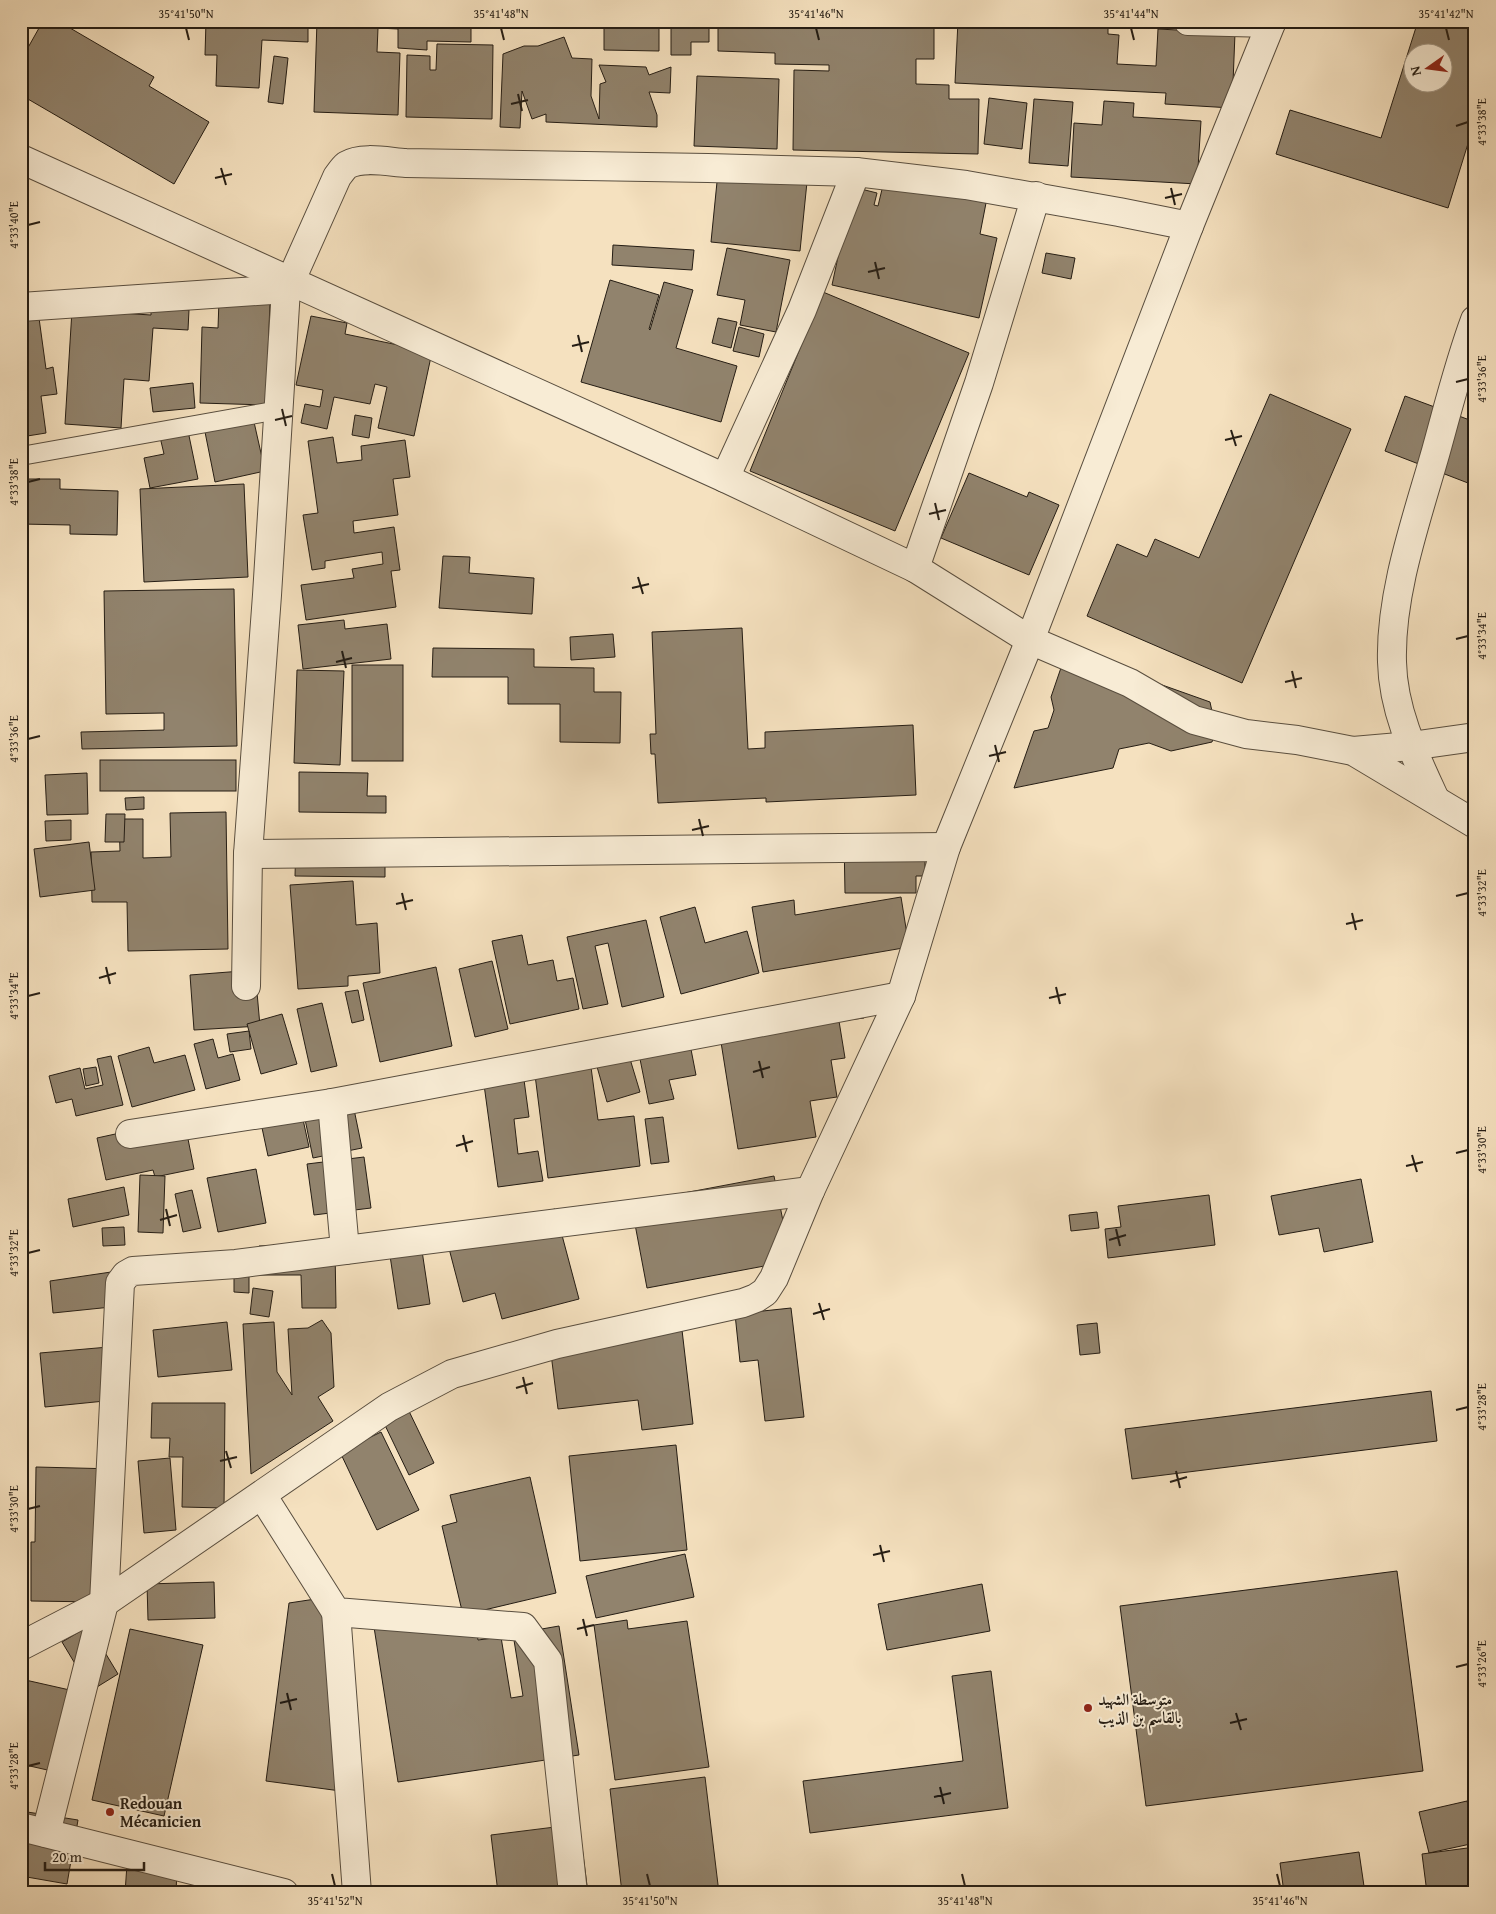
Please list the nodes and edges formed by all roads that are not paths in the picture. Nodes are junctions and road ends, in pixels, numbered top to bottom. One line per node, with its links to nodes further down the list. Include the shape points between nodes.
1 (1188, 21): 2 (street)
2 (1272, 22): 6 (street)
3 (21, 160): 7 (street)
4 (856, 172): 5 (street); 7 (street, via 355,162 346,166 337,177); 12 (street, via 802,310)
5 (1036, 196): 6 (street); 13 (street, via 979,383)
6 (1189, 226): 14 (street)
7 (288, 284): 8 (street); 10 (street); 12 (street)
8 (21, 307)
9 (1475, 320): 16 (street, via 1397,592 1392,663 1398,704)
10 (278, 410): 11 (lane); 21 (street)
11 (21, 456)
12 (725, 478): 13 (street)
13 (915, 568): 14 (street)
14 (1030, 640): 17 (street, via 1130,683 1194,720 1246,734); 20 (street)
15 (1475, 737): 16 (street)
16 (1410, 746): 17 (street); 18 (street)
17 (1353, 751): 18 (street)
18 (1435, 799): 19 (street)
19 (1475, 824)
20 (946, 847): 21 (street); 23 (street)
21 (248, 854): 22 (street)
22 (246, 986)
23 (901, 996): 24 (street); 26 (street)
24 (332, 1103): 25 (street); 27 (street)
25 (130, 1134)
26 (810, 1191): 27 (street); 28 (street, via 774,1278 765,1292 756,1298 557,1344 452,1374 389,1407)
27 (345, 1250): 29 (street, via 236,1264 133,1271 120,1283)
28 (262, 1495): 29 (street); 30 (street)
29 (104, 1603): 31 (street); 32 (street)
30 (336, 1612): 34 (street); 35 (street, via 523,1628 548,1661)
31 (21, 1646)
32 (34, 1830): 33 (street)
33 (284, 1893)
34 (357, 1893)
35 (573, 1893)

